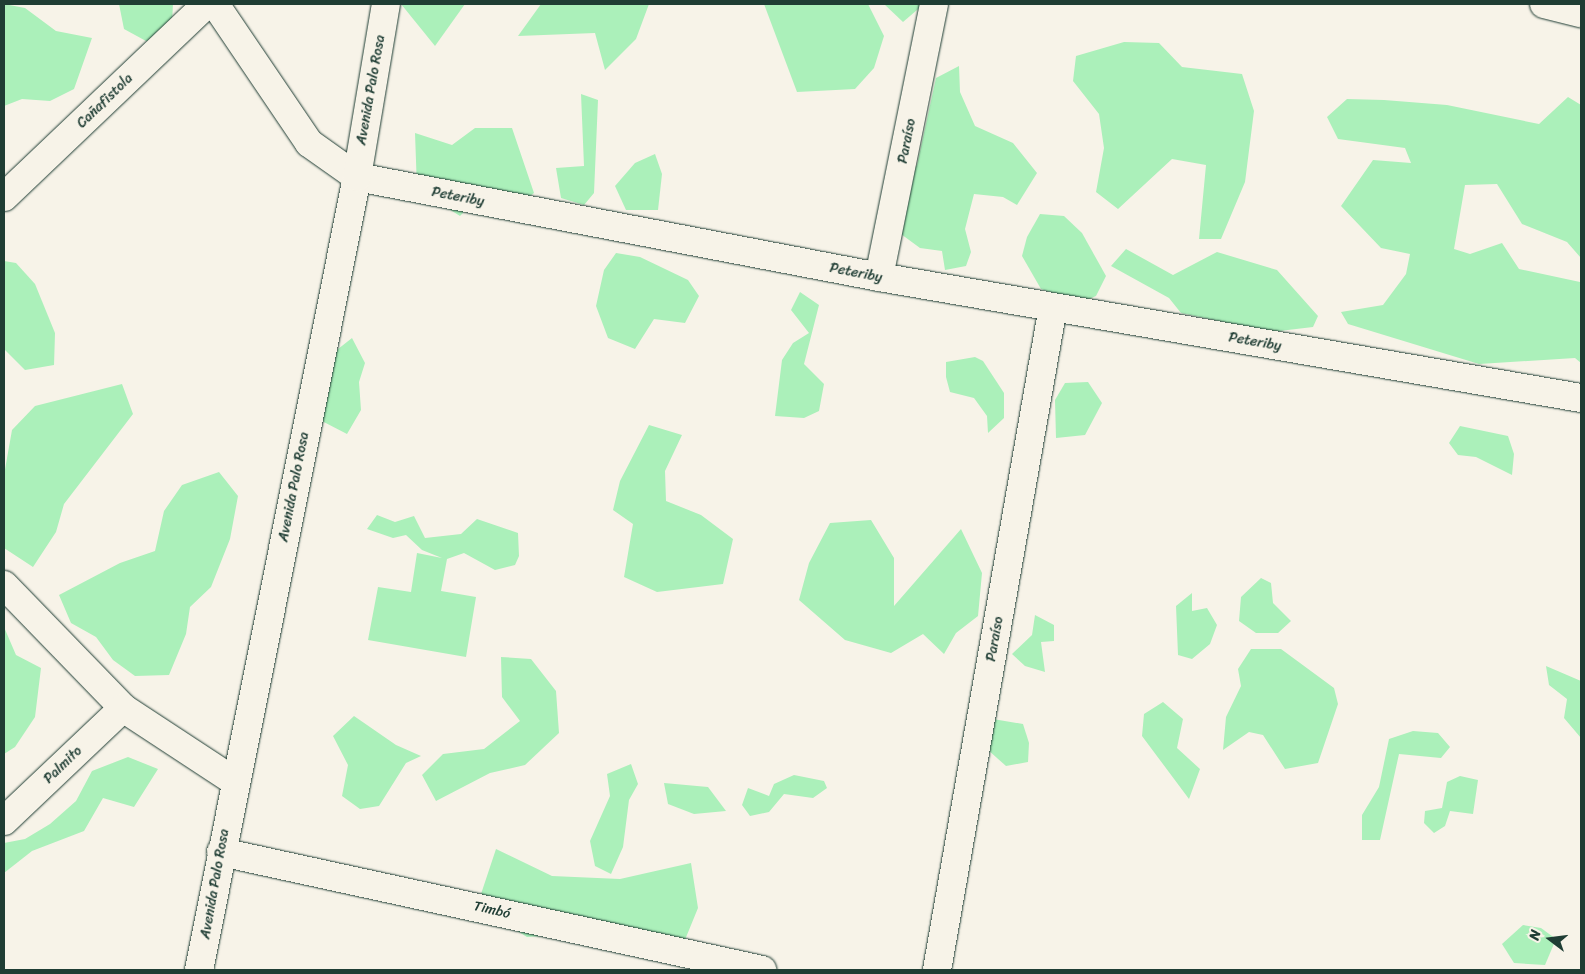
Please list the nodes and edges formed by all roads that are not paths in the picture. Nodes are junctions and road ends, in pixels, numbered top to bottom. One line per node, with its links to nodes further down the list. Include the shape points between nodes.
1 (207, 4): 8 (street, Cañafistola)
2 (215, 4): 7 (street, Peteriby, via 309,143)
3 (386, 4): 7 (street, Avenida Palo Rosa)
4 (934, 4): 9 (street, Paraíso)
5 (1551, 4): 6 (street)
6 (1581, 13)
7 (356, 177): 9 (street, Peteriby); 14 (street, Avenida Palo Rosa)
8 (4, 197)
9 (879, 278): 10 (street, Peteriby)
10 (1052, 307): 11 (street, Peteriby); 19 (street, Paraíso)
11 (1581, 398)
12 (4, 585): 13 (street)
13 (123, 708): 14 (street); 15 (street, Palmito)
14 (234, 781): 16 (street, Avenida Palo Rosa)
15 (4, 821)
16 (220, 852): 17 (street, Avenida Palo Rosa); 18 (street, Timbó)
17 (200, 970)
18 (762, 970)
19 (938, 970)

